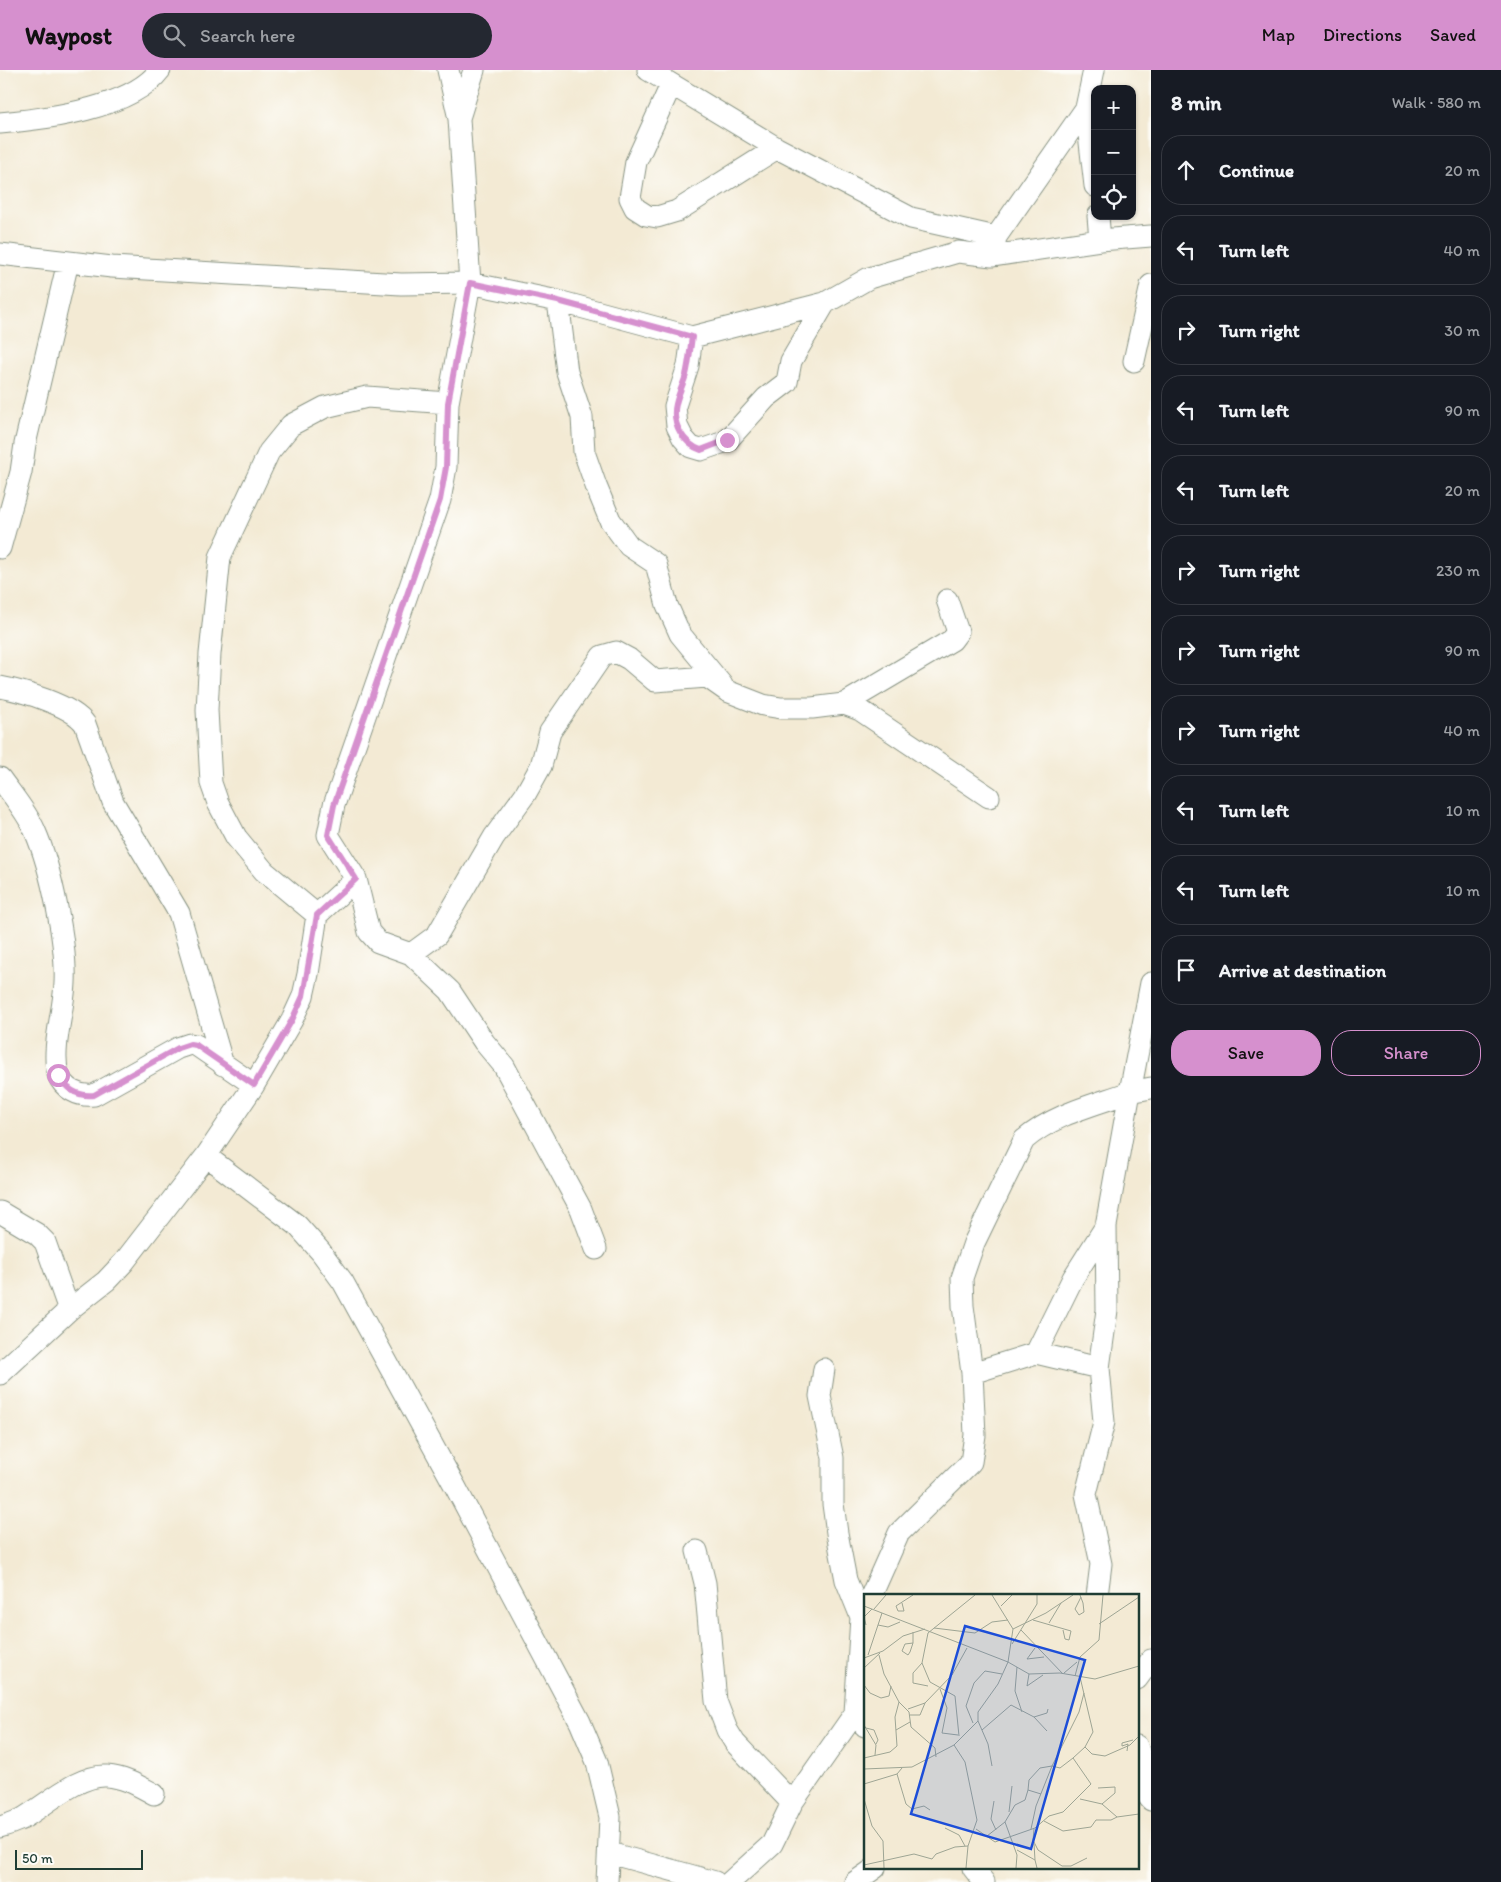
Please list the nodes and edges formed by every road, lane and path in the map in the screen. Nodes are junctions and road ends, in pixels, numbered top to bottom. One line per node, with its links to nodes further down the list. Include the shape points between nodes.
1 (160, 70): 9 (street, via 140,87 101,106)
2 (448, 70): 8 (street)
3 (474, 70): 8 (street)
4 (648, 70): 6 (street)
5 (1094, 70): 7 (street)
6 (671, 85): 10 (street); 10 (street, via 636,162 630,198 635,208 657,216 677,211)
7 (1086, 108): 11 (street); 15 (street)
8 (459, 119): 18 (street)
9 (0, 122)
10 (777, 148): 15 (street, via 912,218)
11 (1094, 175)
12 (1098, 220): 14 (street)
13 (1151, 238): 14 (street)
14 (1100, 240): 15 (street)
15 (994, 246): 21 (street, via 958,252 869,278)
16 (0, 254): 17 (street)
17 (68, 262): 18 (street, via 401,284); 25 (street, via 21,472)
18 (470, 283): 20 (street); 24 (street)
19 (1151, 285): 23 (street)
20 (558, 301): 22 (street); 28 (street, via 567,372 582,418 584,452 610,520 629,546 656,564 667,606 680,634)
21 (825, 303): 22 (street); 22 (street, via 791,361 786,382 766,398 727,440 701,450 691,447 683,438 677,426 675,406 688,366)
22 (692, 337)
23 (1134, 361)
24 (448, 403): 32 (street, via 446,467 440,500 334,805 328,835); 33 (street, via 366,398 325,408 291,425 269,452 220,557 207,710 211,783 236,837 264,871)
25 (0, 548)
26 (947, 600): 29 (street, via 958,632 952,640)
27 (0, 687): 36 (street, via 56,705 85,724 113,802 179,913)
28 (727, 691): 29 (street, via 763,705 781,708); 34 (street, via 707,677 655,681 616,652 602,656 550,732 541,766 526,793 494,837 437,935)
29 (844, 704): 31 (street, via 860,710)
30 (0, 778): 36 (street, via 35,830 59,920 65,982 56,1062 58,1075 65,1086 84,1096 94,1095 190,1044)
31 (989, 797)
32 (356, 879): 33 (street); 34 (street, via 369,932 378,942)
33 (317, 915): 37 (street, via 303,996)
34 (411, 954): 42 (street, via 450,991 504,1066 581,1210)
35 (1151, 983): 38 (street)
36 (223, 1065): 37 (street)
37 (254, 1085): 39 (street)
38 (1141, 1090): 41 (street); 47 (street, via 1056,1118 1037,1128 1024,1140 974,1243 962,1278)
39 (206, 1156): 43 (street, via 124,1262); 61 (street, via 297,1225 343,1282 580,1722 597,1762 610,1817)
40 (0, 1212): 43 (street, via 45,1242)
41 (1106, 1226): 44 (street, via 1073,1278); 45 (street, via 1107,1310)
42 (596, 1249)
43 (69, 1310): 48 (street)
44 (1036, 1353): 45 (street); 47 (street)
45 (1099, 1368): 51 (street, via 1104,1422 1086,1494 1101,1564)
46 (824, 1369): 52 (street, via 820,1396 832,1458 837,1533 846,1580)
47 (972, 1373): 50 (street, via 975,1435 971,1462 899,1533)
48 (0, 1374)
49 (697, 1551): 59 (street, via 705,1582 716,1701 721,1716 735,1743)
50 (872, 1594)
51 (1098, 1594)
52 (863, 1613): 55 (street)
53 (1151, 1660): 54 (street)
54 (1138, 1678)
55 (860, 1720): 59 (street)
56 (1138, 1749): 58 (street)
57 (154, 1794): 60 (street, via 128,1781 94,1776 20,1820)
58 (1150, 1800)
59 (792, 1803): 66 (street, via 772,1844)
60 (0, 1827)
61 (609, 1853): 64 (street); 65 (street)
62 (872, 1870): 67 (street)
63 (975, 1870): 68 (street)
64 (607, 1882)
65 (715, 1882)
66 (730, 1882)
67 (855, 1882)
68 (984, 1882)

